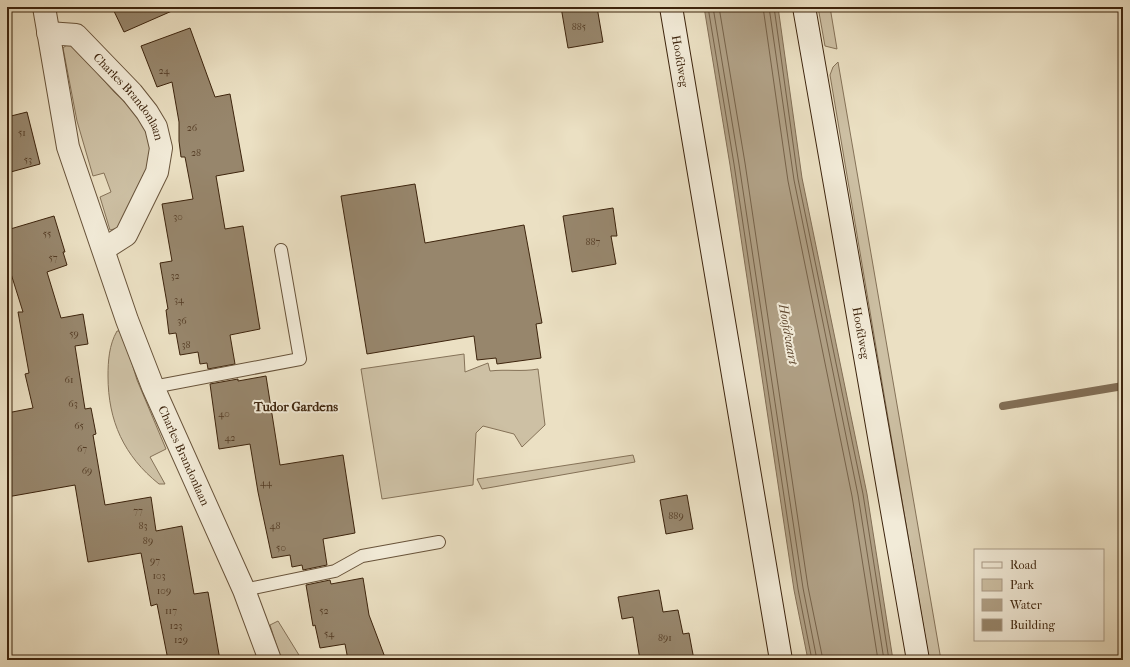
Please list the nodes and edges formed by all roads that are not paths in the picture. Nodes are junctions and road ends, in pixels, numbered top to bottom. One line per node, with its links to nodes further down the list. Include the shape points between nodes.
1 (44, 7): 4 (street, Charles Brandonlaan)
2 (671, 7): 11 (street, Hoofdweg)
3 (804, 7): 12 (street, Hoofdweg)
4 (48, 33): 5 (street, Charles Brandonlaan, via 68,147); 5 (street, Charles Brandonlaan, via 76,35 132,93 156,127 161,148 157,172 126,235)
5 (104, 249): 7 (street, Charles Brandonlaan, via 127,320)
6 (281, 250): 7 (lane, via 300,359)
7 (153, 387): 9 (street, Charles Brandonlaan)
8 (439, 542): 9 (lane, via 362,556 335,571)
9 (244, 590): 10 (street, Charles Brandonlaan)
10 (270, 660)
11 (782, 660)
12 (918, 660)

